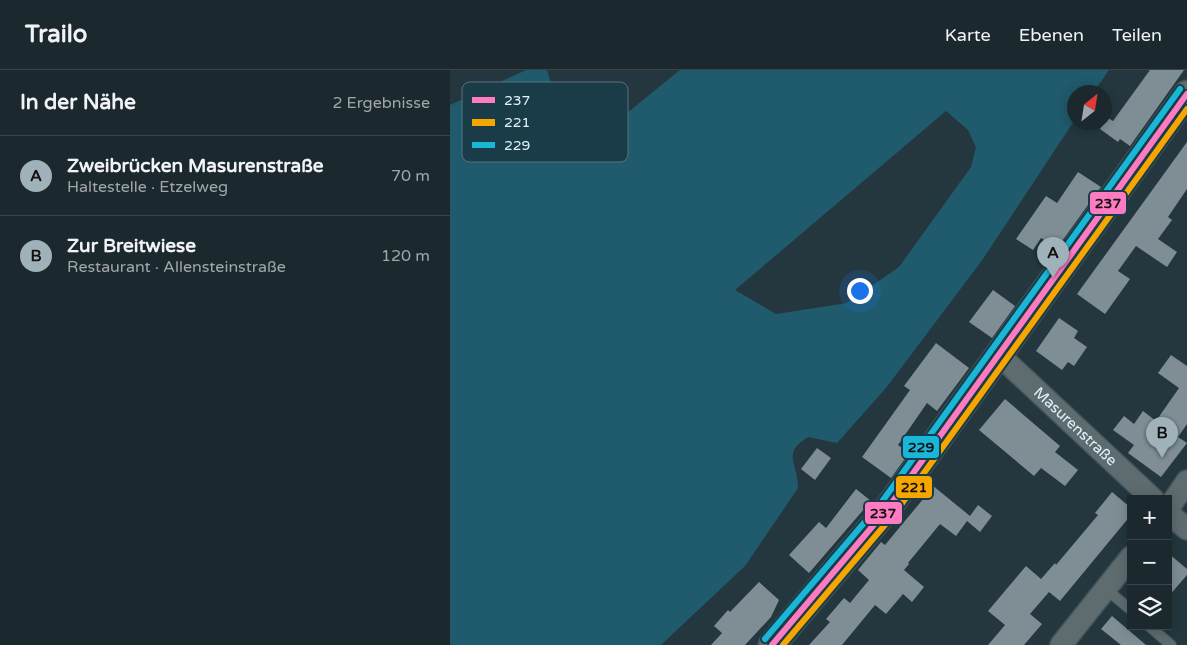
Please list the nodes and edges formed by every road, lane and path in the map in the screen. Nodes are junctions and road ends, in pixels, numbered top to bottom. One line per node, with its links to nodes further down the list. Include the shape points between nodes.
1 (1187, 94): 2 (street)
2 (998, 354): 4 (street, Masurenstraße); 12 (street, via 888,508)
3 (1187, 482): 5 (street)
4 (1149, 495)
5 (1172, 505)
6 (1172, 515): 7 (street)
7 (1187, 529)
8 (1127, 563): 9 (street)
9 (1106, 589): 10 (lane); 13 (street)
10 (1127, 607)
11 (1154, 630): 14 (lane)
12 (772, 645)
13 (1061, 645)
14 (1171, 645)

